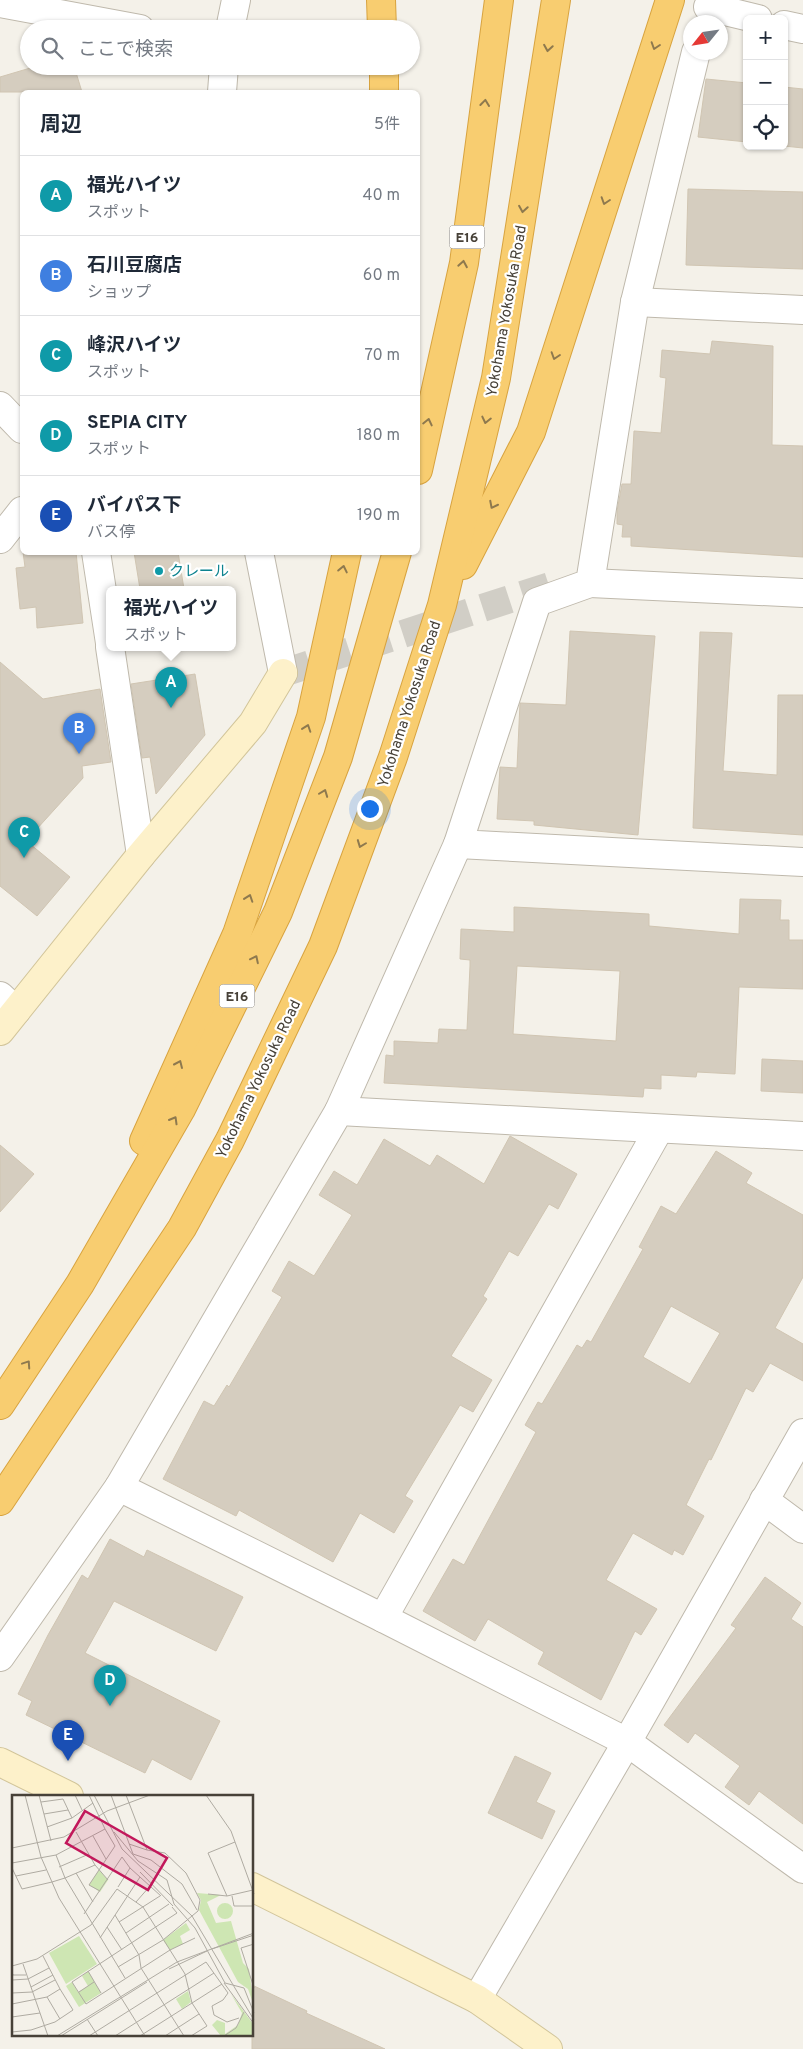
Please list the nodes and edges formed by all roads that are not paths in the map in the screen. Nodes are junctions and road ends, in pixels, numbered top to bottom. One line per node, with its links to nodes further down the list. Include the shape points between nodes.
1 (236, 0): 10 (street)
2 (381, 0): 11 (highway)
3 (499, 0): 23 (highway, E16, one-way to 3, via 464,263)
4 (556, 0): 32 (highway, Yokohama Yokosuka Road, one-way to 32, via 496,378)
5 (670, 0): 32 (highway, one-way to 32, via 531,432)
6 (0, 3): 9 (street)
7 (707, 10): 8 (street)
8 (743, 16)
9 (92, 20)
10 (232, 20)
11 (382, 20)
12 (788, 26): 13 (street)
13 (803, 29)
14 (694, 60): 19 (street)
15 (223, 75): 17 (street)
16 (384, 75): 18 (highway)
17 (222, 90)
18 (384, 90)
19 (635, 302): 20 (street); 30 (street)
20 (803, 310)
21 (0, 406): 22 (street)
22 (20, 427)
23 (420, 461)
24 (20, 514): 25 (street)
25 (0, 539)
26 (96, 555): 33 (street)
27 (260, 555): 36 (street, via 283,673 253,723)
28 (346, 555): 42 (highway, one-way to 28, via 237,934 311,717)
29 (396, 555): 42 (highway, E16, one-way to 29, via 181,1108 278,912 338,757)
30 (590, 583): 31 (street); 35 (street, via 537,602)
31 (803, 592)
32 (442, 605): 47 (highway, Yokohama Yokosuka Road, one-way to 47, via 394,757 323,946 230,1140 182,1228)
33 (106, 618)
34 (111, 651): 36 (street)
35 (458, 844): 37 (street); 39 (street)
36 (141, 855): 38 (street)
37 (803, 862)
38 (5, 1013)
39 (338, 1111): 40 (street); 45 (street)
40 (659, 1129): 41 (street); 49 (street)
41 (803, 1136)
42 (80, 1284): 43 (highway, E16, one-way to 42)
43 (0, 1405)
44 (803, 1433): 46 (street)
45 (119, 1487): 49 (street); 50 (street)
46 (764, 1500): 48 (street); 51 (street)
47 (0, 1501)
48 (803, 1529)
49 (383, 1618): 51 (street)
50 (0, 1658)
51 (626, 1742): 54 (street); 56 (street)
52 (0, 1762): 53 (street)
53 (67, 1795)
54 (803, 1869)
55 (254, 1889): 56 (street)
56 (477, 1999): 57 (street)
57 (548, 2049)

